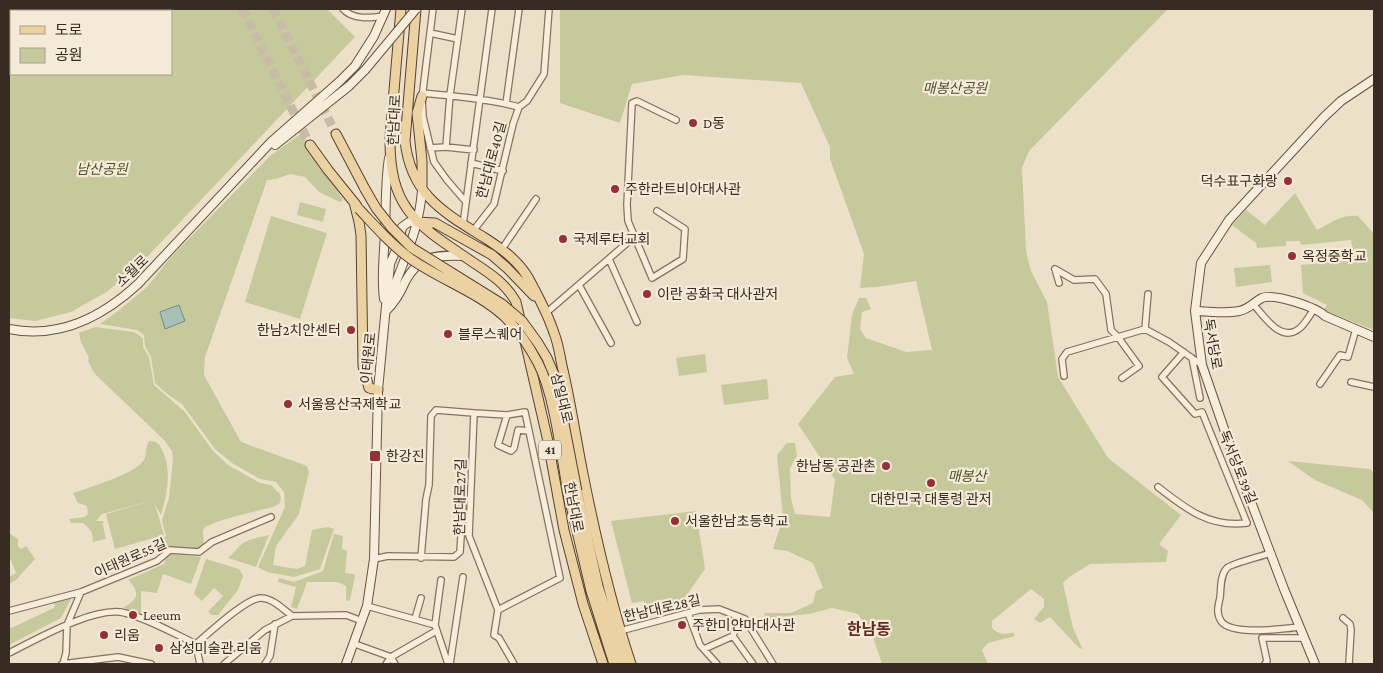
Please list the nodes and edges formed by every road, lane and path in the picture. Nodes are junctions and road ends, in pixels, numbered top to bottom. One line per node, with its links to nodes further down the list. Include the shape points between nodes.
1 (343, 9): 9 (street, via 366,18)
2 (400, 9): 24 (main road, 한남대로 / 41)
3 (416, 9): 27 (main road, 소월로, bridge, via 365,70 342,92); 28 (main road, 한남대로 / 41, via 405,141 407,159)
4 (433, 9): 10 (street)
5 (462, 9): 11 (street)
6 (492, 9): 15 (street)
7 (519, 9): 16 (street)
8 (549, 9): 17 (street, 한남대로40길, via 544,74)
9 (385, 12): 27 (main road, 소월로, via 355,66)
10 (430, 33): 11 (street); 13 (street)
11 (458, 39): 14 (street)
12 (1374, 79): 49 (main road, 독서당로, via 1324,117 1229,220 1201,263)
13 (423, 94): 14 (street); 22 (street, via 423,117); 28 (main road, via 417,113)
14 (450, 95): 15 (street); 21 (street)
15 (480, 100): 16 (street); 23 (street)
16 (506, 104): 17 (street)
17 (520, 107): 26 (street, 한남대로40길)
18 (676, 120): 36 (street, via 637,101 632,103 627,205)
19 (336, 134): 74 (main road, 삼일대로, bridge, via 376,208 391,227 412,248 502,304 522,321 538,343 555,377)
20 (310, 144): 31 (main road, 삼일대로)
21 (446, 147): 22 (street); 23 (street)
22 (430, 148): 30 (street, via 434,162)
23 (474, 150): 25 (street)
24 (390, 153): 33 (main road, 한남대로 / 41, via 394,184 408,212); 48 (main road, 이태원로, via 386,177 382,282)
25 (472, 163): 26 (street); 30 (street)
26 (503, 171): 35 (street, 한남대로40길, via 494,204)
27 (242, 172): 52 (main road, 소월로, via 138,284 116,303 90,318 46,332)
28 (422, 190): 33 (main road, 이태원로); 34 (main road, 한남대로 / 41)
29 (536, 199): 37 (street)
30 (466, 202): 34 (street)
31 (356, 206): 66 (main road, via 361,235 363,366 369,388); 74 (main road, 삼일대로, bridge, via 411,259 504,316 525,341 546,382)
32 (657, 211): 36 (street, via 684,229 683,259 652,278)
33 (417, 222): 38 (main road, 한남대로 / 41); 40 (main road, 이태원로, via 409,222 402,227); 41 (main road, 이태원로, via 409,251); 45 (main road, 한남대로 / 41, via 434,223 492,256)
34 (463, 225): 35 (main road, 한남대로 / 41)
35 (473, 231): 37 (main road, 한남대로 / 41)
36 (634, 237): 39 (street)
37 (502, 249): 45 (main road, 한남대로 / 41, via 523,271)
38 (464, 256): 48 (main road, via 438,256 421,262 409,276 396,302); 117 (main road, 한남대로 / 41, via 499,280 516,302 548,437 564,530)
39 (609, 259): 43 (street); 51 (street)
40 (390, 264): 41 (main road, via 398,264); 48 (main road, 이태원로)
41 (400, 268): 48 (main road, 이태원로)
42 (1059, 284): 55 (street, via 1055,269 1074,280 1095,279 1106,294 1111,330)
43 (578, 285): 50 (street); 57 (street)
44 (1148, 294): 53 (street)
45 (540, 301): 50 (main road, 한남대로 / 41)
46 (1254, 304): 47 (main road, via 1271,296); 47 (street, via 1278,331 1285,334 1300,328); 49 (main road, via 1237,312)
47 (1314, 309): 54 (main road)
48 (386, 311): 66 (main road, 이태원로)
49 (1195, 311): 60 (main road, 독서당로)
50 (546, 313): 97 (main road, 한남대로 / 41, via 555,334 600,560)
51 (637, 322)
52 (9, 329)
53 (1145, 329): 55 (street); 58 (street)
54 (1356, 330): 56 (main road); 64 (street, via 1348,357 1340,355)
55 (1118, 337): 61 (street, via 1067,352 1062,359); 62 (street, via 1139,366)
56 (1374, 337)
57 (611, 343)
58 (1184, 352): 59 (street); 72 (street, 독서당로39길, via 1162,377 1195,414 1202,412)
59 (1192, 358): 60 (street); 67 (street)
60 (1202, 365): 71 (main road, 독서당로)
61 (1064, 376)
62 (1122, 378)
63 (1350, 382): 65 (street)
64 (1320, 384)
65 (1374, 387)
66 (378, 390): 79 (main road, 이태원로)
67 (1200, 398)
68 (474, 413): 69 (street); 78 (street, via 436,410 431,416 429,485); 85 (street, 한남대로27길, via 469,536)
69 (507, 415): 70 (street, via 525,412); 70 (street, via 498,446 511,451 518,430)
70 (529, 431): 85 (street, via 560,578)
71 (1236, 462): 72 (street); 77 (main road, 독서당로)
72 (1225, 466): 73 (street, 독서당로39길, via 1248,523 1233,525 1204,519)
73 (1158, 488)
74 (572, 492): 118 (main road, 삼일대로, via 591,591); 119 (main road, 삼일대로)
75 (456, 498): 78 (street, via 463,506 460,552 454,557)
76 (271, 517): 82 (street, 이태원로55길, via 212,542 199,552 170,550 157,561)
77 (1270, 553): 95 (main road, 독서당로); 95 (street, via 1226,569 1222,579 1219,617 1225,626 1240,629)
78 (421, 558): 79 (street, via 388,556)
79 (374, 559): 84 (main road, 이태원로)
80 (463, 577): 115 (street)
81 (441, 580): 96 (street)
82 (81, 592): 86 (street, 이태원로55길); 94 (street, 이태원로55길)
83 (421, 598): 91 (street)
84 (367, 606): 91 (street); 92 (main road, 이태원로)
85 (498, 610): 116 (street, via 494,635)
86 (9, 611)
87 (688, 613): 89 (street, 한남대로28길, via 719,609); 97 (street, 한남대로28길); 102 (street)
88 (292, 616): 92 (street, via 346,615); 93 (street); 100 (street, via 271,600 261,597 249,601)
89 (738, 617): 98 (street); 123 (street, via 744,620)
90 (1343, 618): 126 (street, via 1351,630)
91 (415, 620): 96 (street)
92 (362, 621): 101 (main road, 이태원로)
93 (276, 624): 110 (street); 111 (street, via 270,656)
94 (67, 625): 100 (street, via 103,612 123,612); 103 (street); 106 (street, 이태원로55길)
95 (1300, 627): 99 (main road, 독서당로)
96 (436, 628): 105 (street); 115 (street)
97 (620, 631): 120 (main road, 한남대로 / 41)
98 (733, 636): 102 (street); 122 (street)
99 (1304, 638): 124 (street, via 1262,638 1268,661); 125 (main road, 독서당로)
100 (196, 644): 109 (street)
101 (355, 644): 105 (street); 112 (main road, 이태원로)
102 (704, 649): 121 (street)
103 (9, 653)
104 (118, 657): 106 (street, 이태원로55길); 107 (street); 108 (street, 이태원로55길)
105 (391, 657): 113 (street); 114 (street)
106 (63, 664)
107 (112, 664)
108 (150, 664)
109 (200, 664)
110 (224, 664)
111 (265, 664)
112 (346, 664)
113 (386, 664)
114 (395, 664)
115 (449, 664)
116 (514, 664)
117 (603, 664)
118 (614, 664)
119 (623, 664)
120 (631, 664)
121 (717, 664)
122 (753, 664)
123 (773, 664)
124 (1265, 664)
125 (1315, 664)
126 (1349, 664)

